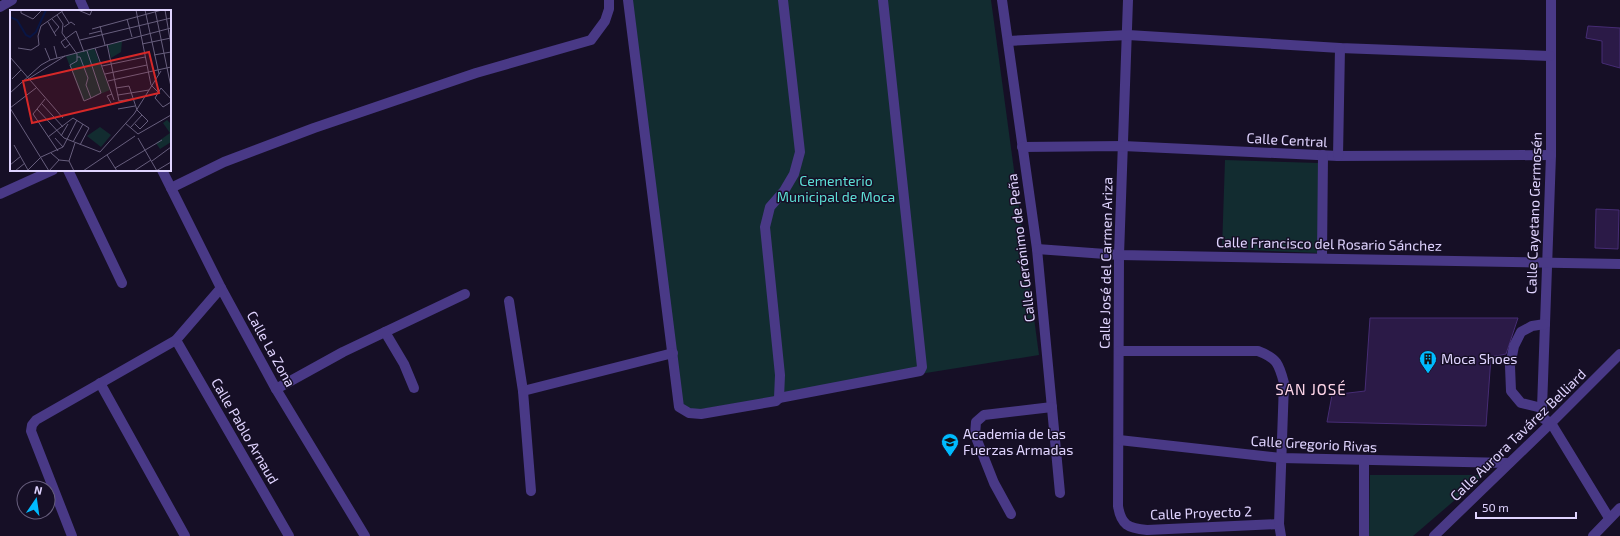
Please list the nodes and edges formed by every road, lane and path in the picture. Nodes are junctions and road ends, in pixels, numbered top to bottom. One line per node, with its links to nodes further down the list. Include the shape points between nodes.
1 (12, 0): 10 (street)
2 (80, 0): 11 (street)
3 (609, 0): 24 (street, via 605,21 591,40 476,73 314,128 224,162)
4 (628, 0): 39 (street)
5 (783, 0): 45 (street, via 800,152 794,174 770,207 764,227 780,375)
6 (882, 0): 45 (street, via 922,367 920,371)
7 (1002, 0): 13 (street, Calle Gerónimo de Peña)
8 (1128, 0): 12 (street, Calle José del Carmen Ariza)
9 (1551, 0): 15 (street, Calle Cayetano Germosén)
10 (0, 7)
11 (85, 10)
12 (1128, 35): 13 (street); 14 (street); 16 (street, Calle José del Carmen Ariza)
13 (1008, 41): 17 (street, Calle Gerónimo de Peña)
14 (1340, 48): 15 (street); 20 (street)
15 (1550, 56): 19 (street, Calle Cayetano Germosén)
16 (1123, 146): 17 (street, Calle Central); 18 (street, Calle Central); 27 (street, Calle José del Carmen Ariza)
17 (1022, 147): 26 (street, Calle Gerónimo de Peña)
18 (1323, 155): 20 (street, Calle Central); 28 (street)
19 (1551, 155): 20 (street, Calle Central); 29 (street, Calle Cayetano Germosén)
20 (1338, 156)
21 (50, 171): 25 (street)
22 (68, 171): 31 (street)
23 (162, 171): 24 (street, Calle La Zona)
24 (171, 188): 32 (street, Calle La Zona)
25 (0, 194)
26 (1037, 249): 27 (street, Calle Francisco del Rosario Sánchez); 46 (street, Calle Gerónimo de Peña)
27 (1119, 255): 28 (street, Calle Francisco del Rosario Sánchez); 38 (street, Calle José del Carmen Ariza)
28 (1322, 257): 29 (street, Calle Francisco del Rosario Sánchez)
29 (1547, 262): 30 (street, Calle Francisco del Rosario Sánchez); 35 (street, Calle Cayetano Germosén)
30 (1620, 264)
31 (122, 283)
32 (221, 288): 37 (street); 43 (street, Calle La Zona)
33 (466, 294): 36 (street)
34 (510, 300): 44 (street)
35 (1545, 324): 47 (street, Calle Cayetano Germosén); 47 (street, via 1532,326 1521,332 1514,346 1510,366 1511,392 1521,403)
36 (385, 332): 42 (street, via 404,364); 43 (street)
37 (176, 340): 41 (street); 62 (street, Calle Pablo Arnaud)
38 (1119, 351): 49 (street, Calle José del Carmen Ariza); 50 (street, via 1258,351 1272,356 1280,368 1284,382)
39 (673, 353): 44 (street); 45 (street, via 679,407 689,413 701,414 776,401)
40 (1620, 354): 48 (street, Calle Aurora Tavárez Belliard)
41 (100, 383): 60 (street, via 36,420 32,425 31,431); 61 (street)
42 (414, 388)
43 (276, 389): 63 (street, Calle La Zona)
44 (523, 391): 53 (street)
45 (778, 398)
46 (1052, 407): 54 (street, Calle Gerónimo de Peña); 56 (street, via 984,415 976,422 975,435 994,484)
47 (1542, 408): 48 (street, via 1544,419)
48 (1551, 423): 52 (street, Calle Aurora Tavárez Belliard); 57 (street)
49 (1119, 440): 50 (street, Calle Gregorio Rivas); 58 (street, Calle José del Carmen Ariza, via 1118,506)
50 (1281, 458): 51 (street, Calle Gregorio Rivas); 59 (street)
51 (1364, 460): 52 (street, Calle Gregorio Rivas); 65 (street)
52 (1509, 463): 66 (street, Calle Aurora Tavárez Belliard)
53 (531, 491)
54 (1060, 492)
55 (1620, 508): 57 (street)
56 (1012, 514)
57 (1609, 518): 67 (street)
58 (1125, 524): 59 (street, Calle Proyecto 2, via 1135,529 1147,530)
59 (1279, 524): 64 (street)
60 (72, 536)
61 (185, 536)
62 (289, 536)
63 (366, 536)
64 (1281, 536)
65 (1364, 536)
66 (1434, 536)
67 (1593, 536)

